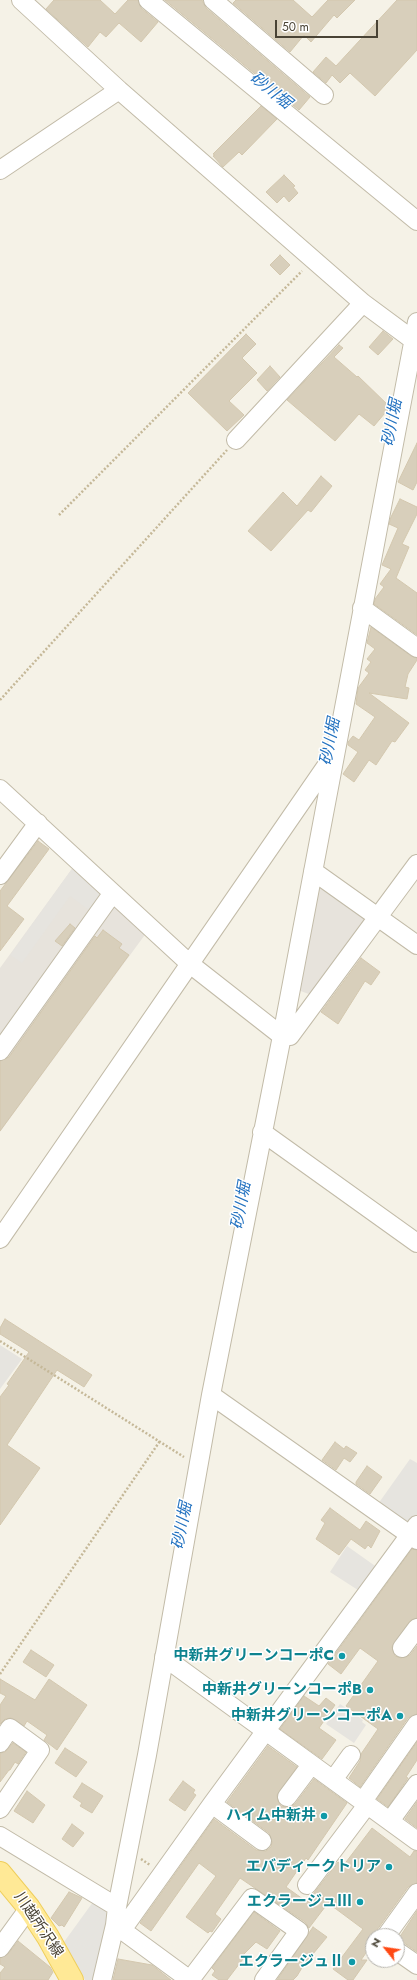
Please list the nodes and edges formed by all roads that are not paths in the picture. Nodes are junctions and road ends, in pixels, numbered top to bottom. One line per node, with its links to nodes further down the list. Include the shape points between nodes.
1 (21, 0): 4 (street)
2 (148, 0): 7 (street)
3 (213, 0): 5 (street)
4 (120, 90): 6 (street); 8 (street)
5 (324, 95)
6 (0, 170)
7 (417, 221)
8 (363, 303): 10 (street); 11 (street)
9 (417, 322): 10 (street)
10 (415, 342): 12 (street)
11 (236, 440)
12 (362, 608): 13 (street); 14 (street)
13 (417, 648)
14 (335, 753): 18 (street); 23 (street)
15 (0, 789): 16 (street)
16 (38, 823): 19 (street); 20 (street)
17 (417, 864): 21 (street)
18 (313, 871): 21 (street); 24 (street)
19 (0, 875)
20 (112, 894): 23 (street); 25 (street)
21 (379, 916): 22 (street); 24 (street, via 290,1036)
22 (417, 945)
23 (190, 964): 24 (street); 27 (street)
24 (282, 1036): 26 (street)
25 (0, 1051)
26 (262, 1132): 28 (street); 29 (street)
27 (0, 1239)
28 (417, 1243)
29 (211, 1395): 30 (street); 33 (street)
30 (414, 1533): 35 (street)
31 (417, 1628): 32 (street)
32 (402, 1648)
33 (164, 1657): 35 (street); 52 (street)
34 (417, 1724): 42 (street)
35 (266, 1731): 38 (street); 43 (street)
36 (0, 1743): 44 (street, via 10,1728 40,1750)
37 (351, 1755): 39 (street)
38 (311, 1764): 39 (street); 41 (street)
39 (333, 1780): 42 (street)
40 (417, 1784): 45 (street)
41 (287, 1797)
42 (365, 1803): 45 (street); 50 (street)
43 (212, 1804): 48 (street); 54 (street, via 163,1873)
44 (0, 1809)
45 (390, 1821): 47 (street)
46 (0, 1836): 52 (street)
47 (416, 1838)
48 (262, 1841)
49 (0, 1872): 53 (main road, 川越所沢線)
50 (307, 1885)
51 (417, 1893): 55 (street)
52 (117, 1907): 54 (street)
53 (29, 1908): 56 (street); 59 (main road, 川越所沢線)
54 (119, 1928): 60 (street); 61 (street)
55 (392, 1928)
56 (0, 1948)
57 (405, 1957): 58 (street)
58 (417, 1965)
59 (72, 1980)
60 (102, 1980)
61 (190, 1980): 62 (street, via 252,1898 299,1931)
62 (264, 1980)

